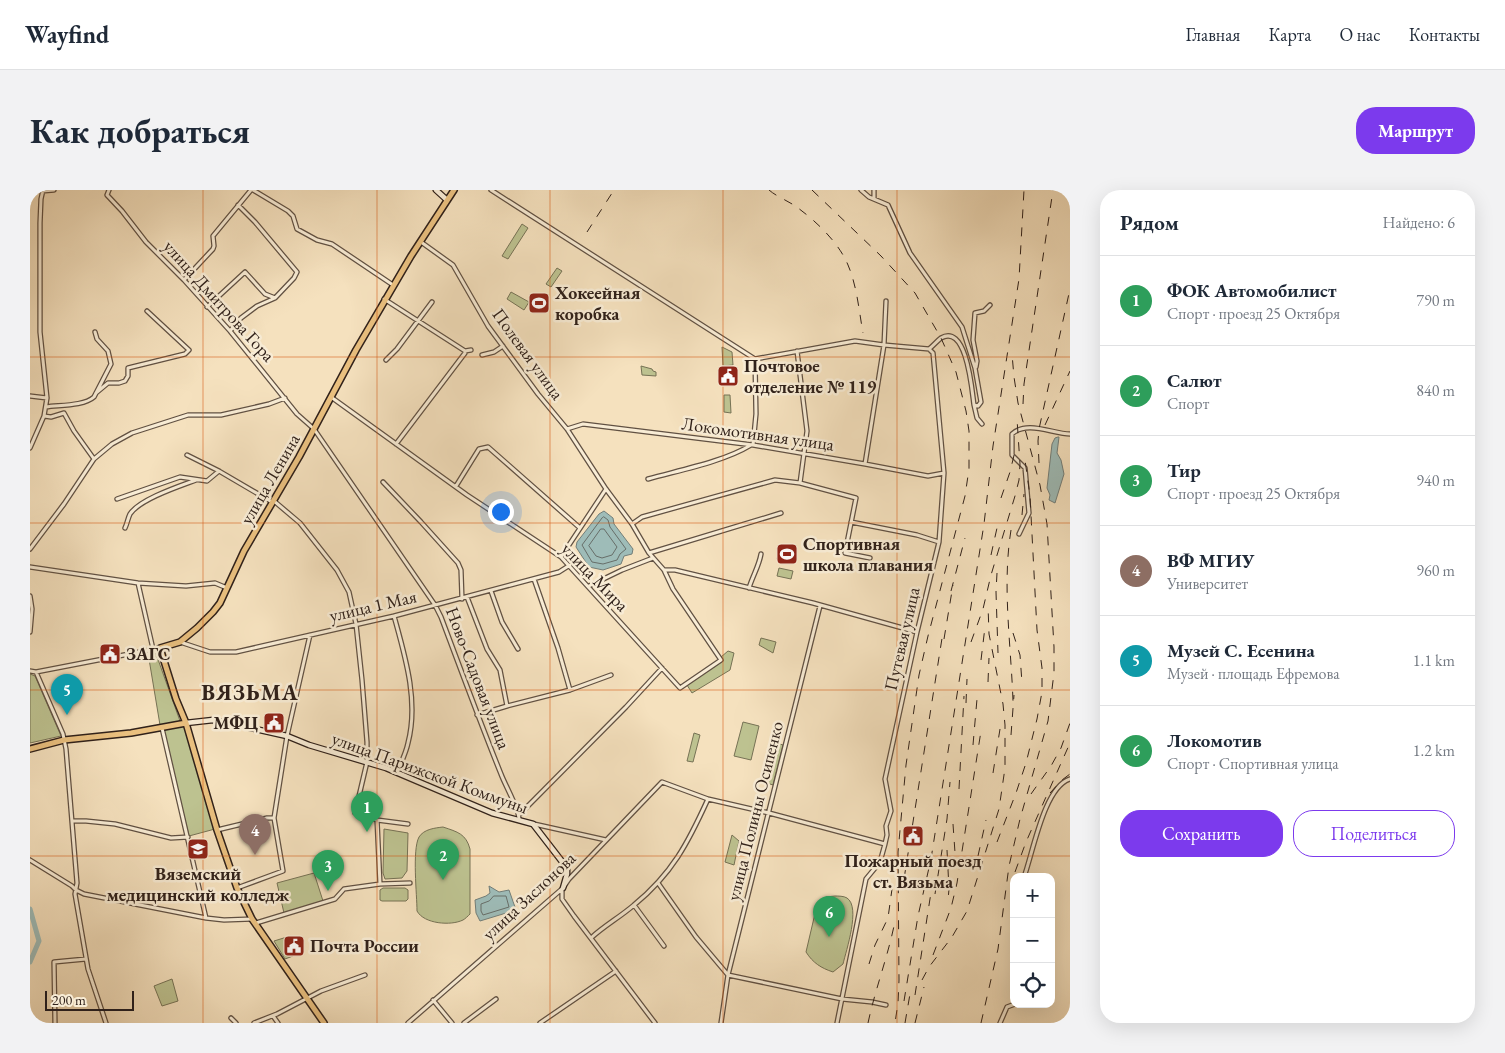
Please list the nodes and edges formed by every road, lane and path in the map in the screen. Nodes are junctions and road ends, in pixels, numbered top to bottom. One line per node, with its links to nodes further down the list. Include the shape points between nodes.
1 (54, 190): 8 (street)
2 (109, 190): 14 (street, улица Дмитрова Гора, via 107,195 146,242)
3 (252, 190): 12 (street); 15 (street, via 288,211 297,229 332,244)
4 (436, 190): 11 (street)
5 (454, 190): 11 (main road, улица Ленина)
6 (491, 190): 33 (street)
7 (874, 190): 10 (street)
8 (42, 191): 39 (street, via 40,332)
9 (863, 191): 10 (street)
10 (874, 199): 35 (street, via 888,205 910,253 962,327)
11 (447, 200): 13 (main road, улица Ленина)
12 (238, 205): 14 (street, via 213,236 213,250); 16 (street, via 297,272)
13 (421, 242): 15 (main road, улица Ленина); 27 (street, Полевая улица, via 453,264)
14 (184, 280): 21 (street, улица Дмитрова Гора)
15 (394, 284): 17 (main road, улица Ленина)
16 (275, 298): 21 (street, via 265,294 245,272); 24 (street, via 257,306)
17 (384, 300): 23 (street); 38 (main road, улица Ленина)
18 (432, 302): 23 (street)
19 (886, 302): 26 (street)
20 (990, 305): 35 (street, via 975,313)
21 (206, 307): 24 (street, улица Дмитрова Гора)
22 (147, 311): 36 (street, via 189,350 185,354 128,368 126,381 108,383)
23 (418, 321): 30 (street); 34 (street)
24 (230, 331): 40 (street, улица Дмитрова Гора)
25 (95, 332): 36 (street, via 108,351 111,364)
26 (884, 345): 28 (street); 31 (street, via 850,341); 54 (street)
27 (503, 346): 32 (street); 46 (street, Полевая улица)
28 (929, 349): 41 (street, via 941,338 950,336 957,340 965,354); 56 (street, Путевая улица)
29 (471, 350): 30 (street)
30 (465, 351): 48 (street)
31 (797, 351): 33 (street); 51 (street, via 807,431)
32 (482, 355)
33 (755, 358): 49 (street, via 756,414)
34 (386, 360)
35 (975, 368): 41 (street, via 981,402)
36 (96, 393): 42 (street, via 90,401)
37 (30, 396): 39 (street)
38 (331, 397): 45 (main road, улица Ленина); 48 (street, улица Мира)
39 (47, 398): 42 (street)
40 (285, 398): 45 (street, улица Дмитрова Гора); 53 (street, via 221,416 188,416 150,427 112,444)
41 (974, 405): 44 (street)
42 (46, 407): 43 (street)
43 (44, 416): 50 (street); 53 (street, via 64,413)
44 (982, 424)
45 (314, 429): 64 (main road, улица Ленина); 90 (street, Ново-Садовая улица)
46 (567, 429): 49 (street, Локомотивная улица, via 583,424); 62 (street, Полевая улица)
47 (1070, 434): 70 (street, via 1031,428 1012,434 1012,455 1025,468 1029,513)
48 (396, 444): 61 (street, улица Мира)
49 (752, 444): 51 (street, Локомотивная улица); 57 (street, via 740,452)
50 (30, 448)
51 (804, 453): 54 (street, Локомотивная улица); 60 (street)
52 (187, 455): 55 (street)
53 (94, 459): 72 (street)
54 (865, 464): 56 (street, Локомотивная улица, via 928,476)
55 (219, 472): 58 (street, via 207,481); 64 (street)
56 (944, 473): 71 (street, Путевая улица)
57 (648, 479)
58 (197, 480): 63 (street, via 180,477); 68 (street, via 143,503 131,513)
59 (383, 482): 89 (street, via 458,563)
60 (800, 483): 66 (street, via 856,498); 67 (street, via 775,480 642,517)
61 (456, 486): 69 (street, via 479,449 488,447); 75 (street, улица Мира)
62 (606, 489): 67 (street, Полевая улица); 69 (street)
63 (117, 499)
64 (273, 501): 84 (main road, улица Ленина); 93 (street, via 300,523 337,570 349,592)
65 (781, 513): 73 (street)
66 (851, 522): 71 (street); 77 (street, via 845,553)
67 (632, 524): 73 (street, Полевая улица)
68 (125, 528)
69 (580, 528): 75 (street)
70 (1019, 534)
71 (939, 542): 95 (street, Путевая улица)
72 (30, 549)
73 (649, 553): 76 (street, Полевая улица)
74 (761, 554): 85 (street)
75 (562, 557): 78 (street, улица Мира)
76 (653, 558): 80 (street, Полевая улица); 83 (street)
77 (870, 558)
78 (570, 565): 81 (street, улица 1 Мая, via 559,572); 83 (street, улица Мира)
79 (30, 567): 82 (street)
80 (664, 570): 85 (street); 105 (street, Полевая улица, via 673,589 721,660)
81 (534, 579): 86 (street, улица 1 Мая); 106 (street)
82 (138, 583): 84 (street, via 186,586 215,583); 99 (street)
83 (589, 586): 101 (street, улица Мира)
84 (226, 588): 97 (main road, улица Ленина, via 213,612)
85 (750, 588): 91 (street)
86 (491, 591): 88 (street, улица 1 Мая); 100 (street, via 502,622)
87 (30, 596): 94 (street)
88 (467, 597): 89 (street, улица 1 Мая); 107 (street, via 487,649 500,670)
89 (462, 598): 90 (street, улица 1 Мая)
90 (434, 605): 92 (street, улица 1 Мая); 108 (street, Ново-Садовая улица)
91 (820, 606): 95 (street); 118 (street, улица Полины Осипенко)
92 (394, 616): 93 (street, улица 1 Мая); 115 (street, via 406,663 412,708 408,743)
93 (356, 624): 96 (street, улица 1 Мая); 114 (street)
94 (30, 632)
95 (916, 632): 128 (street, Путевая улица, via 885,779 891,811)
96 (310, 635): 97 (street, улица 1 Мая, via 236,652 210,652); 111 (street)
97 (180, 642): 98 (main road, улица Ленина)
98 (160, 648): 99 (street, улица Ленина); 109 (main road)
99 (153, 649): 103 (street, улица Ленина)
100 (518, 649)
101 (662, 668): 105 (street, улица Мира); 119 (street)
102 (30, 671): 103 (street, улица Ленина)
103 (36, 672): 112 (street)
104 (611, 676): 106 (street)
105 (680, 688)
106 (570, 690): 107 (street)
107 (507, 706): 108 (street)
108 (477, 715): 119 (street, Ново-Садовая улица)
109 (186, 724): 110 (main road); 111 (street, улица Парижской Коммуны, via 214,720); 125 (main road)
110 (162, 728): 112 (main road); 126 (street)
111 (287, 736): 114 (street, улица Парижской Коммуны); 120 (street)
112 (64, 740): 113 (main road); 122 (street)
113 (30, 749)
114 (367, 762): 115 (street, улица Парижской Коммуны); 121 (street, via 355,813)
115 (397, 772): 119 (street, улица Парижской Коммуны, via 492,812)
116 (1070, 779): 130 (street, via 1064,781 1045,808)
117 (708, 799): 118 (street); 127 (street, улица Заслонова, via 662,782); 132 (street, via 692,834)
118 (769, 813): 128 (street); 145 (street, улица Полины Осипенко)
119 (520, 817): 124 (street, улица Парижской Коммуны)
120 (274, 818): 125 (street); 134 (street, via 283,871)
121 (378, 820): 123 (street); 133 (street)
122 (73, 821): 126 (street, via 112,824 170,838); 136 (street)
123 (408, 824)
124 (533, 824): 127 (street); 135 (street, улица Парижской Коммуны, via 567,868)
125 (218, 830): 134 (main road)
126 (188, 837): 138 (street)
127 (607, 840): 135 (street, улица Заслонова)
128 (885, 844): 148 (street, Путевая улица, via 880,862 866,879)
129 (30, 860): 136 (street)
130 (1025, 873)
131 (410, 883): 133 (street)
132 (658, 883): 137 (street); 145 (street)
133 (380, 884): 139 (street, via 344,889 335,899)
134 (237, 888): 139 (main road)
135 (563, 888): 140 (street, via 562,899); 149 (street, улица Заслонова)
136 (76, 890): 138 (street); 142 (street, via 74,894)
137 (634, 905): 140 (street); 141 (street)
138 (206, 918): 139 (street)
139 (254, 921): 146 (main road)
140 (591, 938): 143 (street)
141 (664, 946)
142 (86, 959): 154 (street); 155 (street, via 54,962)
143 (616, 971): 164 (street); 165 (street)
144 (365, 975): 146 (street)
145 (728, 975): 148 (street); 166 (street, улица Полины Осипенко)
146 (308, 999): 152 (street); 160 (main road)
147 (496, 999): 163 (street)
148 (842, 999): 150 (street); 167 (street, Путевая улица)
149 (433, 1000): 161 (street, улица Заслонова); 162 (street)
150 (886, 1005)
151 (1010, 1006): 168 (street)
152 (273, 1016): 158 (street); 159 (street)
153 (231, 1018): 157 (street)
154 (106, 1022): 156 (street)
155 (55, 1023)
156 (100, 1023)
157 (236, 1023)
158 (254, 1023)
159 (278, 1023)
160 (324, 1023)
161 (408, 1023)
162 (452, 1023)
163 (464, 1023)
164 (540, 1023)
165 (655, 1023)
166 (721, 1023)
167 (837, 1023)
168 (1000, 1023)

